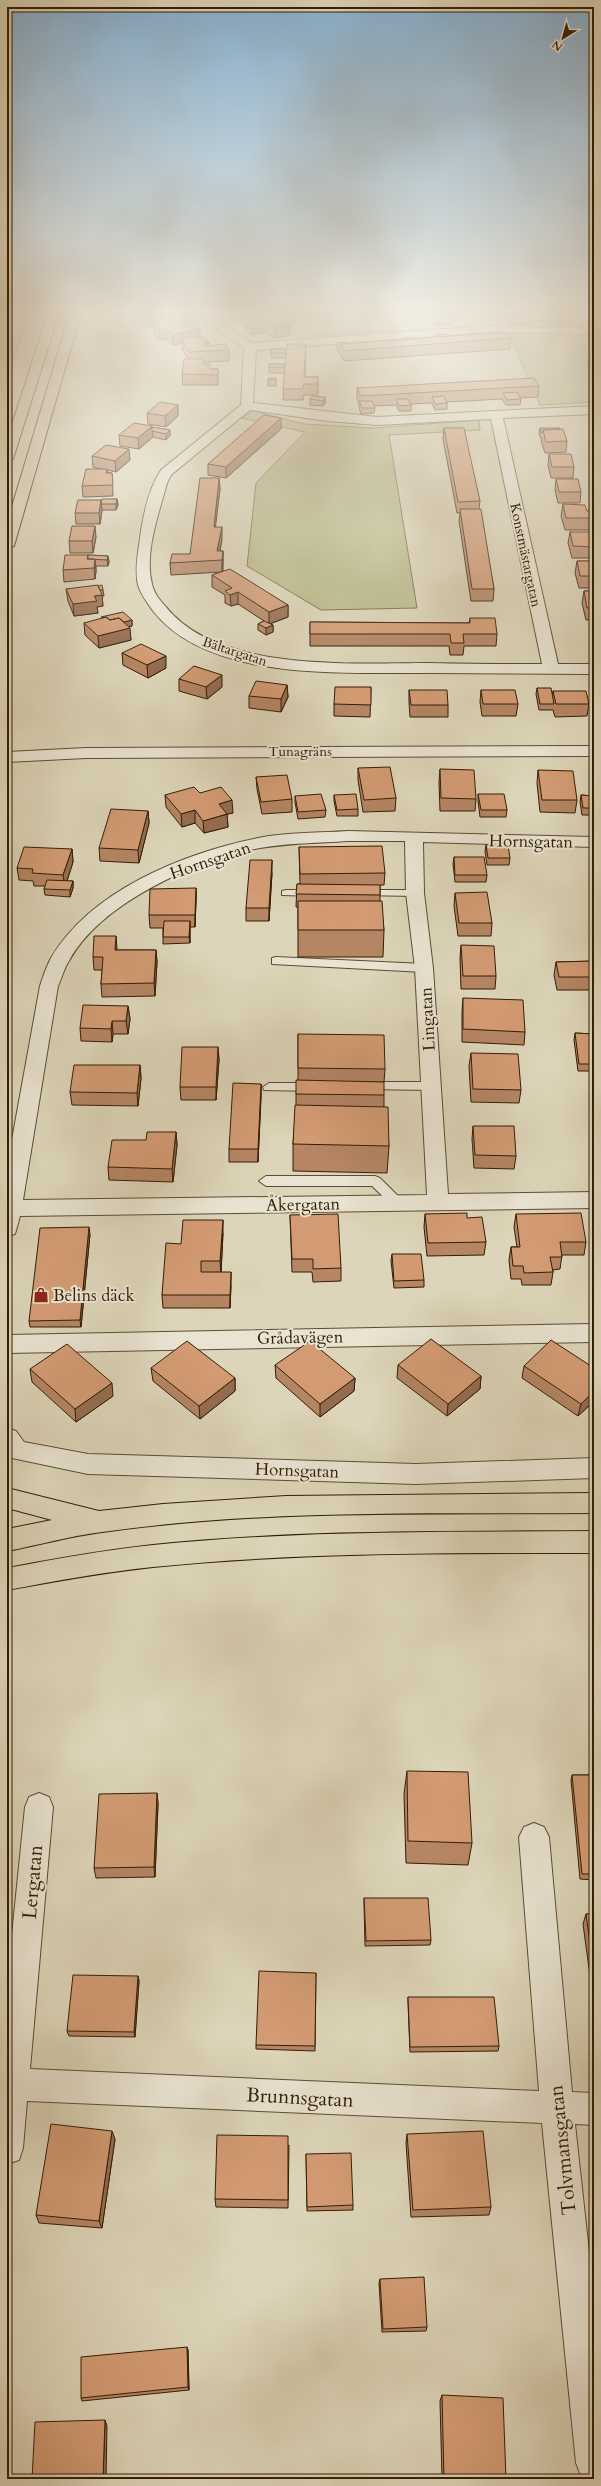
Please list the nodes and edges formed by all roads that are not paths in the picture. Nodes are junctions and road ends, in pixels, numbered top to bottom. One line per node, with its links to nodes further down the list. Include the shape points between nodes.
1 (17, 429): 5 (highway)
2 (42, 429): 6 (highway)
3 (220, 429): 7 (street, Bältargatan, via 166,473 160,483 142,571 149,595 166,618 188,634 216,648 270,663 322,667)
4 (499, 429): 7 (street, Konstmästargatan)
5 (7, 459)
6 (7, 546)
7 (550, 669): 8 (street, Bältargatan)
8 (594, 669)
9 (594, 751): 10 (street, Tunagräns, via 102,753)
10 (7, 757)
11 (414, 836): 12 (street, Hornsgatan); 16 (street, Lingatan); 27 (street, Hornsgatan, via 348,836 259,843 193,862 125,894 84,929 60,959 49,986)
12 (594, 842)
13 (286, 893): 14 (lane)
14 (332, 893)
15 (354, 893): 16 (lane)
16 (415, 893): 18 (street, Lingatan)
17 (276, 961): 18 (lane)
18 (424, 968): 19 (street, Lingatan)
19 (431, 1086): 21 (lane); 25 (street, Lingatan)
20 (331, 1087): 22 (lane)
21 (354, 1087)
22 (269, 1088)
23 (266, 1181): 26 (lane, via 375,1181)
24 (594, 1200): 25 (street, Åkergatan)
25 (438, 1202): 26 (street, Åkergatan)
26 (398, 1203): 27 (street, Åkergatan)
27 (9, 1218)
28 (594, 1332): 29 (street, Grådavägen)
29 (7, 1344)
30 (7, 1438): 31 (street, Hornsgatan, via 16,1450 88,1464 416,1474)
31 (594, 1468)
32 (7, 1498): 34 (highway)
33 (594, 1503): 34 (highway, via 380,1504 216,1510)
34 (101, 1522): 35 (highway)
35 (7, 1540)
36 (594, 1542): 37 (highway, via 381,1543 222,1549 129,1558)
37 (7, 1578)
38 (39, 1807): 40 (street, Lergatan)
39 (534, 1836): 41 (street, Tolvmansgatan)
40 (10, 2084): 41 (street, Brunnsgatan); 43 (street, Lergatan)
41 (557, 2109): 42 (street, Brunnsgatan); 44 (street, Tolvmansgatan)
42 (594, 2109)
43 (7, 2148)
44 (594, 2464)

